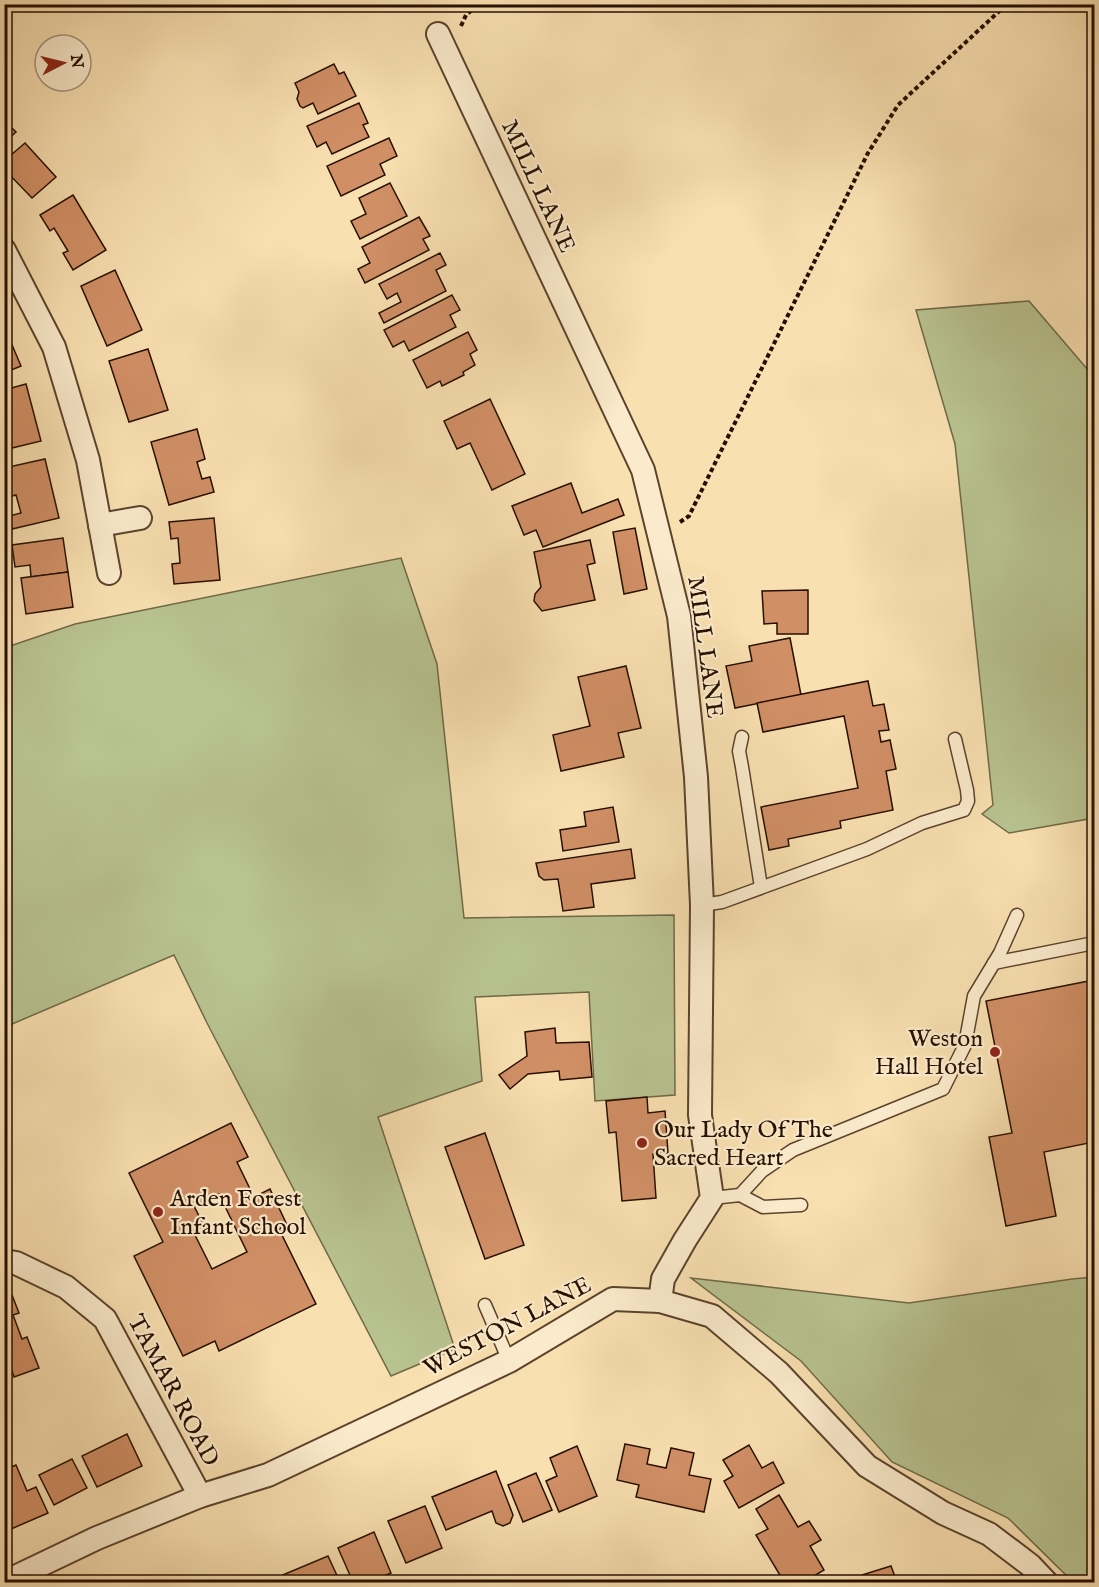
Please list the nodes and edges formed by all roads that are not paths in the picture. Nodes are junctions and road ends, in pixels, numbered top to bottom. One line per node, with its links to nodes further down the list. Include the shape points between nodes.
1 (438, 34): 9 (street, MILL LANE, via 643,470 678,616 696,777)
2 (4, 250): 4 (street, via 54,347 88,460)
3 (140, 518): 4 (street)
4 (100, 525): 5 (street)
5 (109, 573)
6 (742, 737): 8 (lane, via 739,751)
7 (955, 739): 8 (lane, via 968,790 964,810)
8 (761, 887): 9 (lane)
9 (702, 905): 14 (street, MILL LANE, via 700,1115)
10 (1017, 915): 12 (lane)
11 (1095, 943): 12 (lane)
12 (994, 963): 13 (lane, via 974,996 965,1045 943,1089 793,1150 762,1171)
13 (740, 1195): 14 (lane); 15 (lane, via 764,1207)
14 (711, 1198): 17 (street, via 663,1279)
15 (801, 1205)
16 (4, 1261): 20 (street, TAMAR ROAD, via 66,1287 105,1319)
17 (660, 1301): 19 (street, WESTON LANE, via 614,1299); 22 (street, WESTON LANE, via 712,1316 779,1373 867,1466 943,1513 989,1534)
18 (485, 1305): 19 (lane)
19 (508, 1361): 20 (street, WESTON LANE, via 268,1475)
20 (200, 1496): 21 (street, WESTON LANE, via 97,1538)
21 (5, 1582)
22 (1046, 1582)

